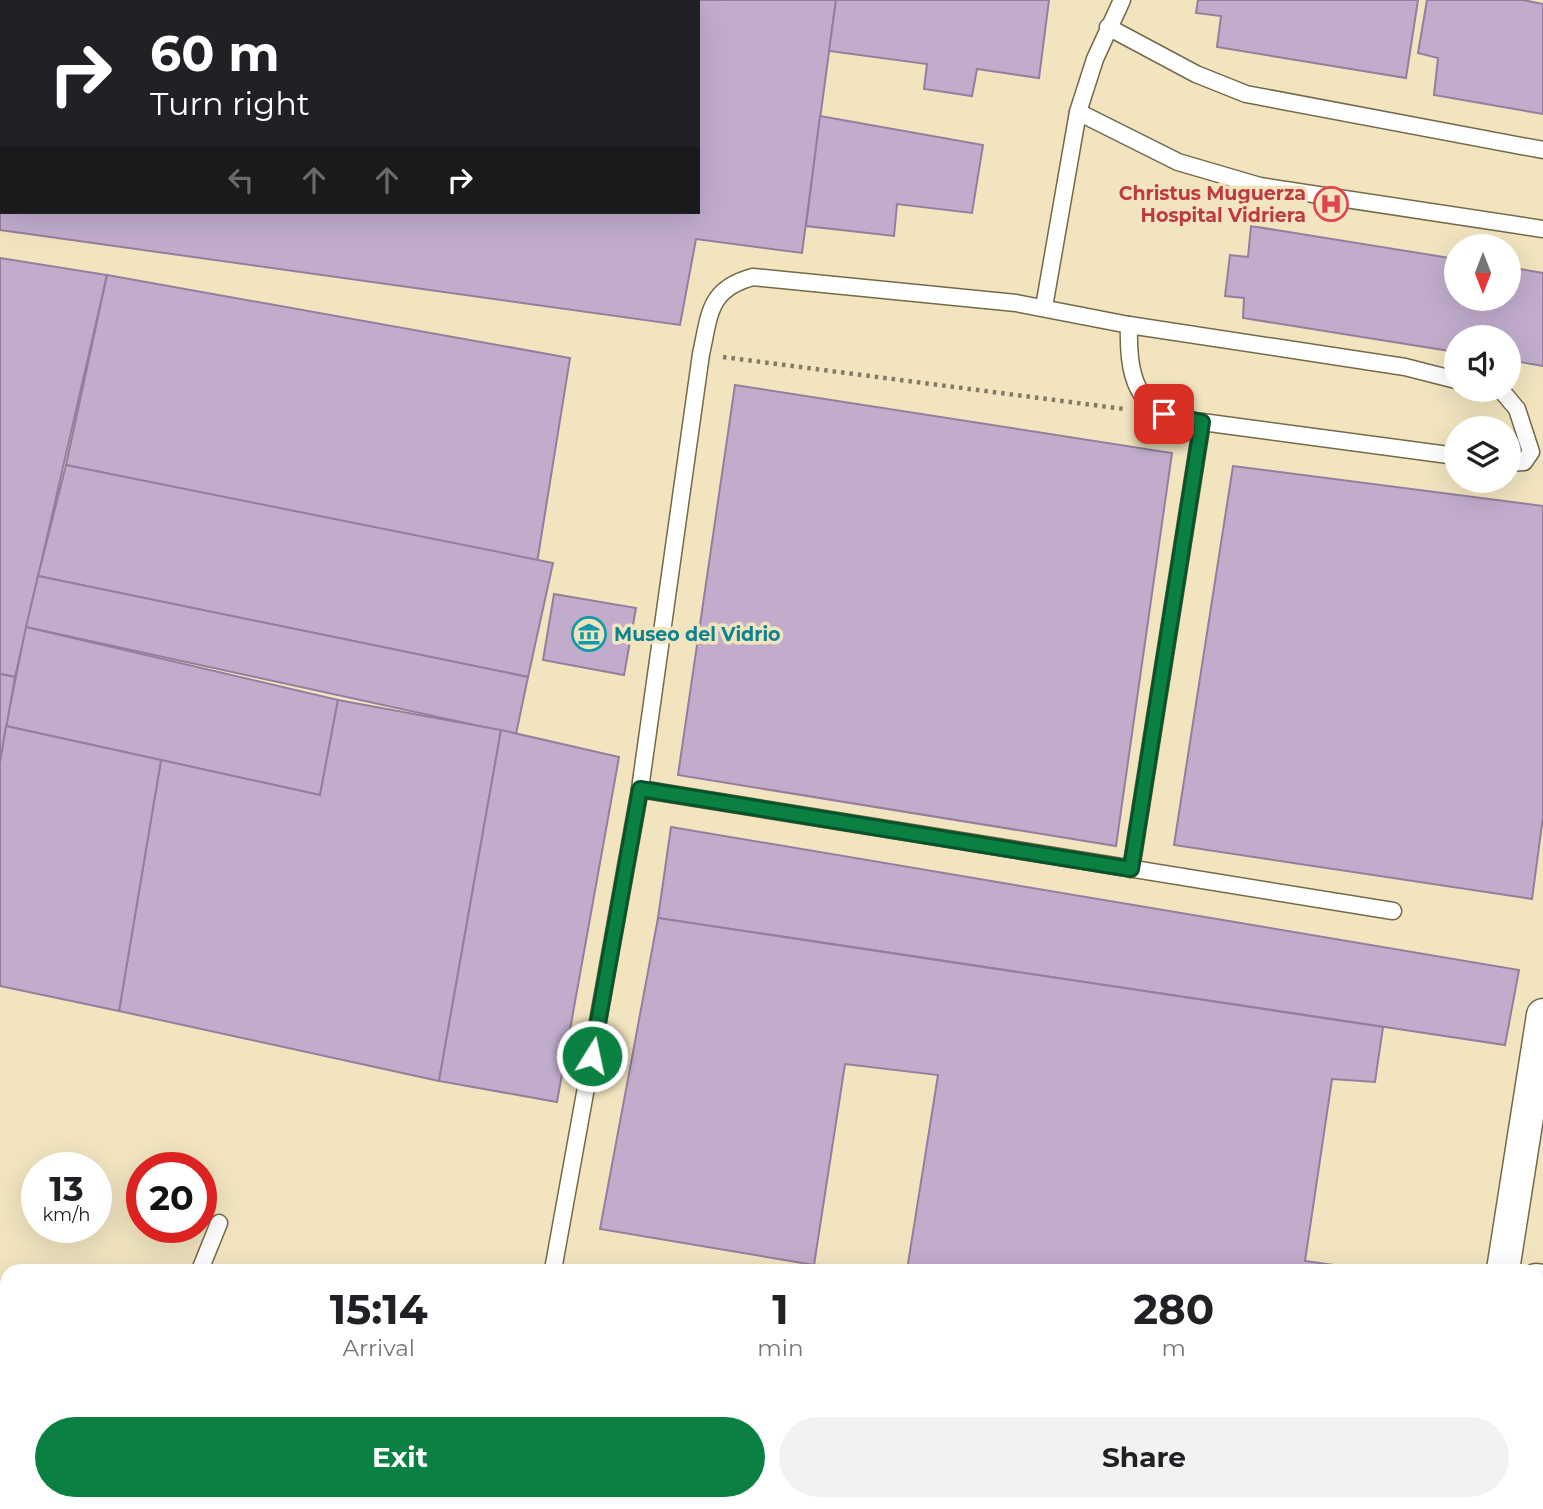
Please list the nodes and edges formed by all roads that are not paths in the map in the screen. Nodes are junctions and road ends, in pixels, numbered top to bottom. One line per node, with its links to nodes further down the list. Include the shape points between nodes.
1 (1122, 0): 2 (lane)
2 (1108, 27): 3 (lane); 4 (lane, via 1196,74 1246,94)
3 (1078, 113): 5 (lane, via 1178,162 1260,186); 6 (lane)
4 (1543, 150)
5 (1543, 229)
6 (1044, 307): 7 (lane); 13 (lane, via 753,277 735,282 715,299 701,355)
7 (1129, 325): 8 (lane); 10 (lane, via 1128,355 1134,380 1146,399 1164,414)
8 (1444, 377)
9 (1521, 421): 12 (lane, via 1531,452)
10 (1202, 422): 11 (lane); 14 (lane)
11 (1444, 454)
12 (1521, 462)
13 (640, 789): 14 (lane); 20 (lane)
14 (1131, 869): 15 (lane)
15 (1393, 911)
16 (1543, 1015): 17 (street)
17 (1540, 1057): 21 (street)
18 (219, 1223): 19 (lane)
19 (202, 1264)
20 (554, 1264)
21 (1504, 1264)

